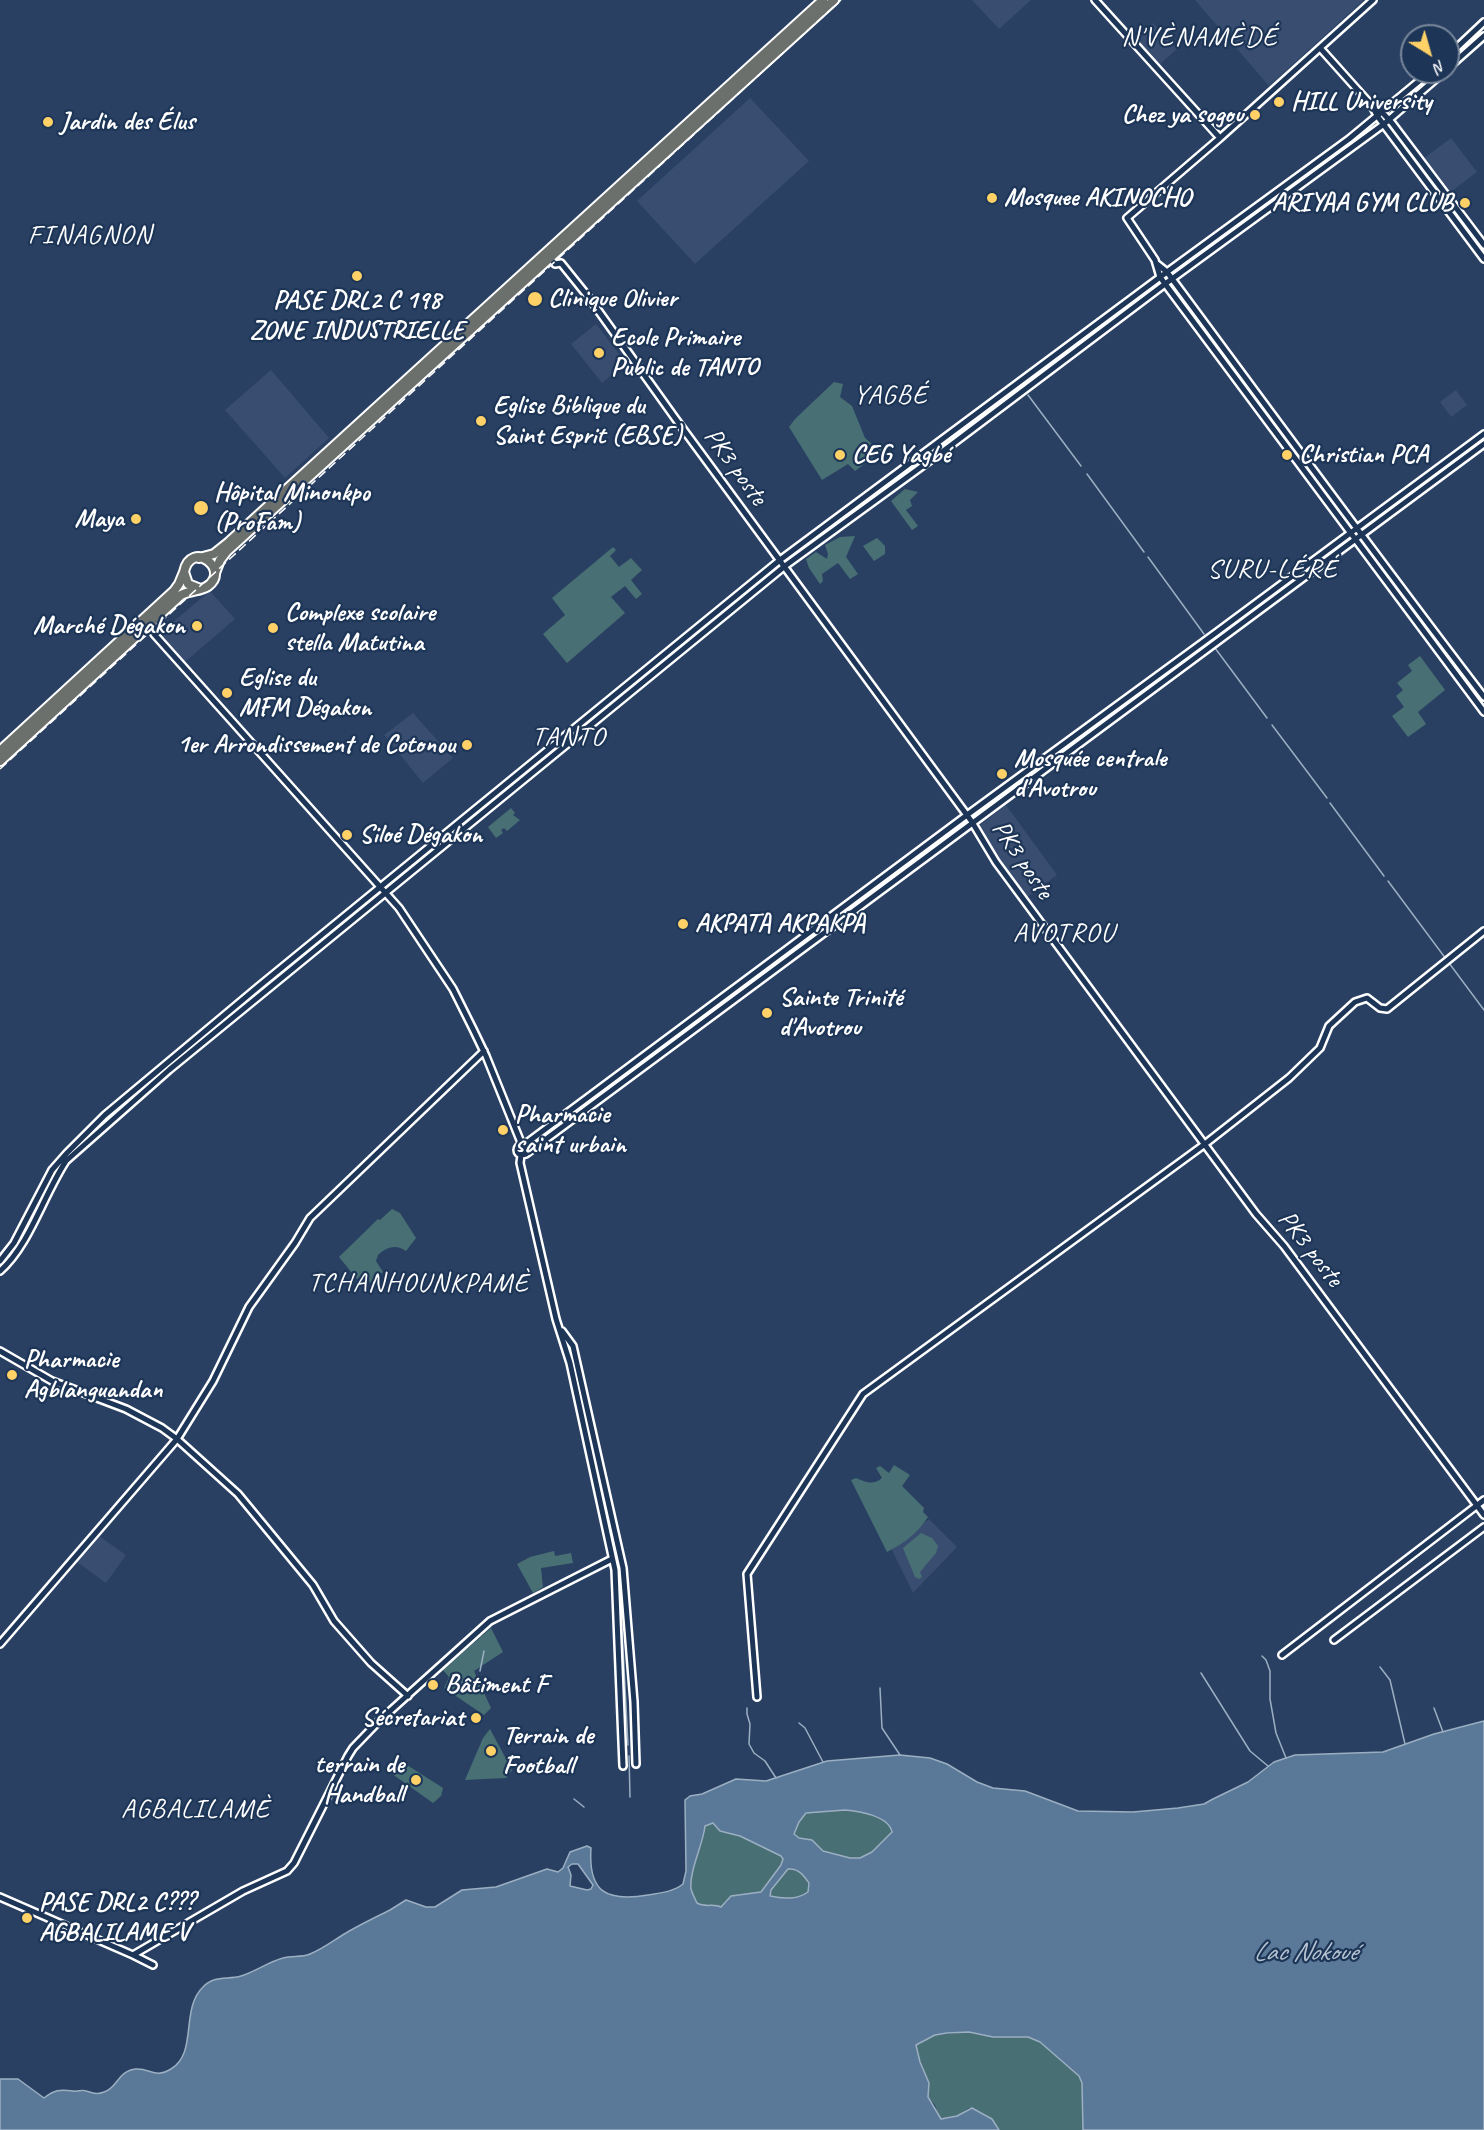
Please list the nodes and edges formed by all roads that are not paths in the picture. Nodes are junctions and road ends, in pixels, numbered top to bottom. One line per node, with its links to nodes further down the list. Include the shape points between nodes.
1 (823, 0): 29 (highway, via 229,542 214,554)
2 (834, 0): 16 (highway)
3 (1095, 0): 14 (street)
4 (1373, 0): 8 (street)
5 (1484, 22): 7 (street)
6 (1484, 36): 9 (street)
7 (1460, 45)
8 (1321, 49): 12 (street); 14 (street)
9 (1460, 57)
10 (1416, 84): 12 (street)
11 (1430, 84): 13 (street)
12 (1380, 115): 13 (street); 19 (street)
13 (1387, 122): 15 (street); 17 (street); 21 (street)
14 (1220, 138): 18 (street, via 1127,218)
15 (1484, 245)
16 (549, 258): 30 (street, PK3 poste, via 555,264 561,263 590,299); 33 (highway, via 227,551)
17 (1484, 259)
18 (1157, 264): 19 (street); 20 (street)
19 (1167, 272): 20 (street); 21 (street)
20 (1160, 277): 22 (street); 30 (street)
21 (1172, 279): 22 (street); 25 (street)
22 (1166, 284): 26 (street); 31 (street)
23 (1484, 434): 25 (street)
24 (1484, 444): 27 (street)
25 (1356, 529): 26 (street); 27 (street)
26 (1350, 534): 28 (street); 40 (street)
27 (1361, 536): 28 (street); 36 (street)
28 (1355, 540): 37 (street); 41 (street)
29 (199, 558): 32 (highway, via 189,562); 33 (highway, via 210,562)
30 (780, 560): 31 (street, PK3 poste); 42 (street)
31 (785, 566): 40 (street, PK3 poste); 43 (street)
32 (184, 570): 34 (highway, via 187,582); 38 (highway, via 174,591)
33 (215, 573): 34 (highway, via 209,585)
34 (198, 588): 39 (highway, via 177,599)
35 (154, 634): 42 (street)
36 (1484, 697)
37 (1484, 712)
38 (0, 751)
39 (0, 761)
40 (967, 815): 41 (street, PK3 poste); 47 (street)
41 (972, 822): 46 (street, PK3 poste, via 996,862); 48 (street)
42 (380, 886): 43 (street); 49 (street, via 89,1130 52,1170 14,1243)
43 (386, 892): 45 (street, via 453,989); 50 (street, via 169,1070 66,1161 19,1248)
44 (1484, 931): 46 (street, via 1387,1009 1367,998 1355,1002 1329,1026 1320,1047 1289,1078)
45 (484, 1051): 47 (street); 53 (street, via 310,1218 249,1307 213,1381)
46 (1205, 1144): 55 (street, PK3 poste); 63 (street, via 863,1394 747,1574)
47 (521, 1146): 48 (street, via 527,1149)
48 (523, 1155): 51 (street, via 520,1163)
49 (0, 1261)
50 (0, 1271)
51 (559, 1328): 58 (street); 65 (street, via 573,1346 623,1568)
52 (0, 1351): 53 (street, via 52,1381 126,1408)
53 (177, 1439): 60 (street); 62 (street, via 238,1494 313,1585 334,1621 371,1663)
54 (1484, 1500): 55 (street)
55 (1477, 1506): 56 (street, PK3 poste); 61 (street)
56 (1484, 1515)
57 (1484, 1527): 59 (street)
58 (612, 1559): 62 (street, via 490,1622); 64 (street)
59 (1334, 1640)
60 (0, 1644)
61 (1282, 1655)
62 (408, 1696): 69 (street, via 353,1748 291,1867)
63 (757, 1696)
64 (623, 1751): 65 (street); 67 (street)
65 (635, 1751): 66 (street)
66 (636, 1764)
67 (623, 1766)
68 (0, 1897): 69 (street)
69 (133, 1955): 70 (street)
70 (153, 1965)

